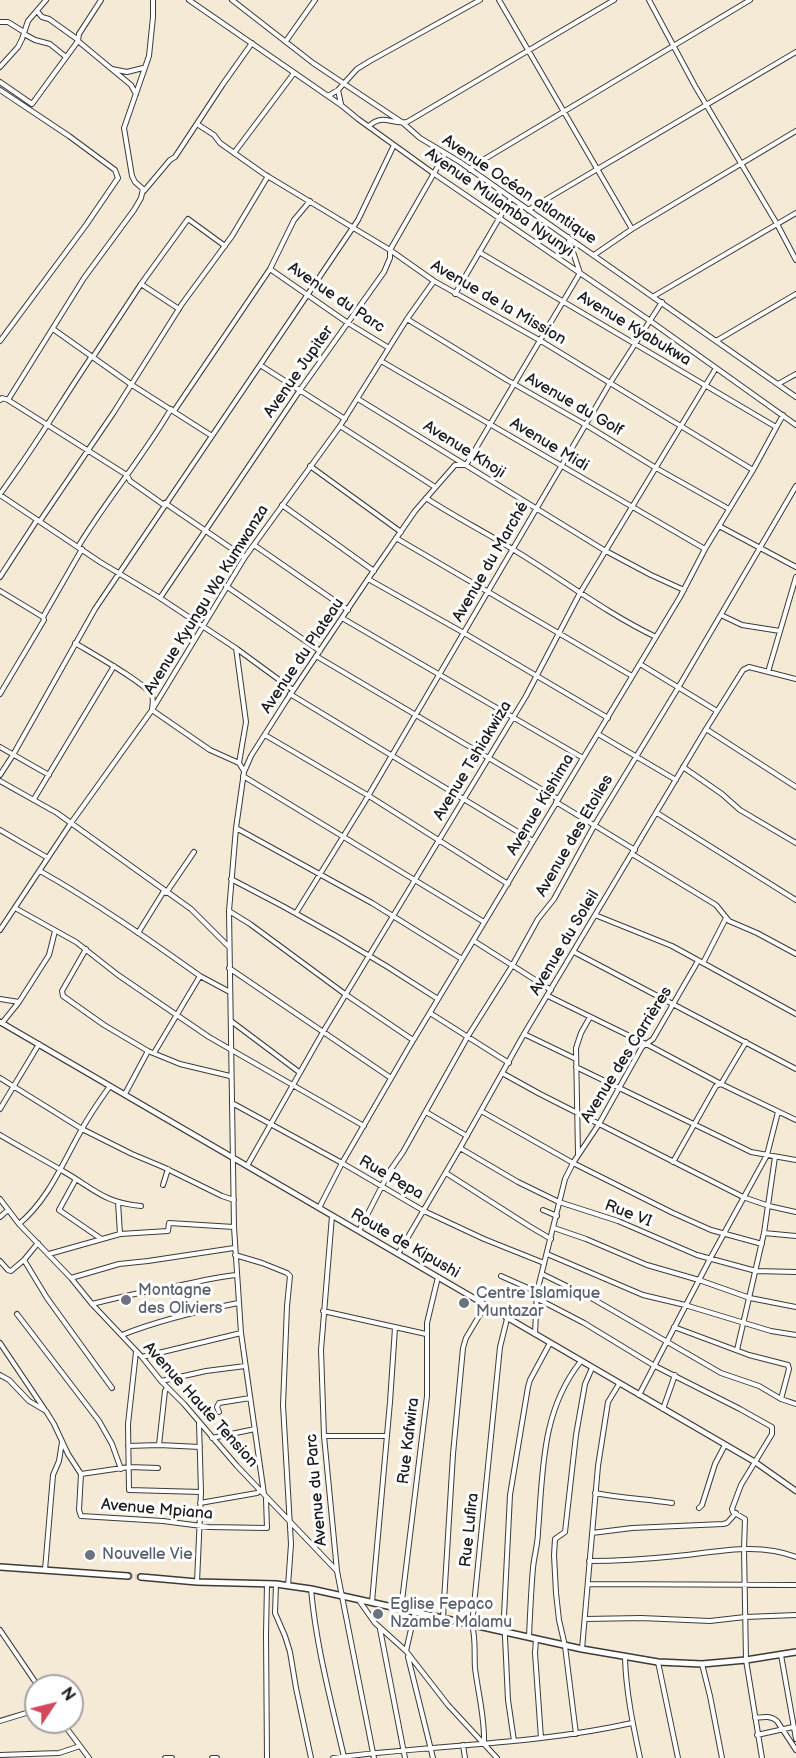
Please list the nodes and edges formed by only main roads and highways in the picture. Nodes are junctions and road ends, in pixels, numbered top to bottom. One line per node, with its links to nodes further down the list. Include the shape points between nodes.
1 (1, 1022): 2 (main road, Route de Kipushi, via 755,1462)
2 (796, 1491)
3 (0, 1567): 4 (highway)
4 (128, 1576)
5 (141, 1577): 6 (highway, via 311,1589 566,1646 658,1662 702,1664)
6 (796, 1652)

